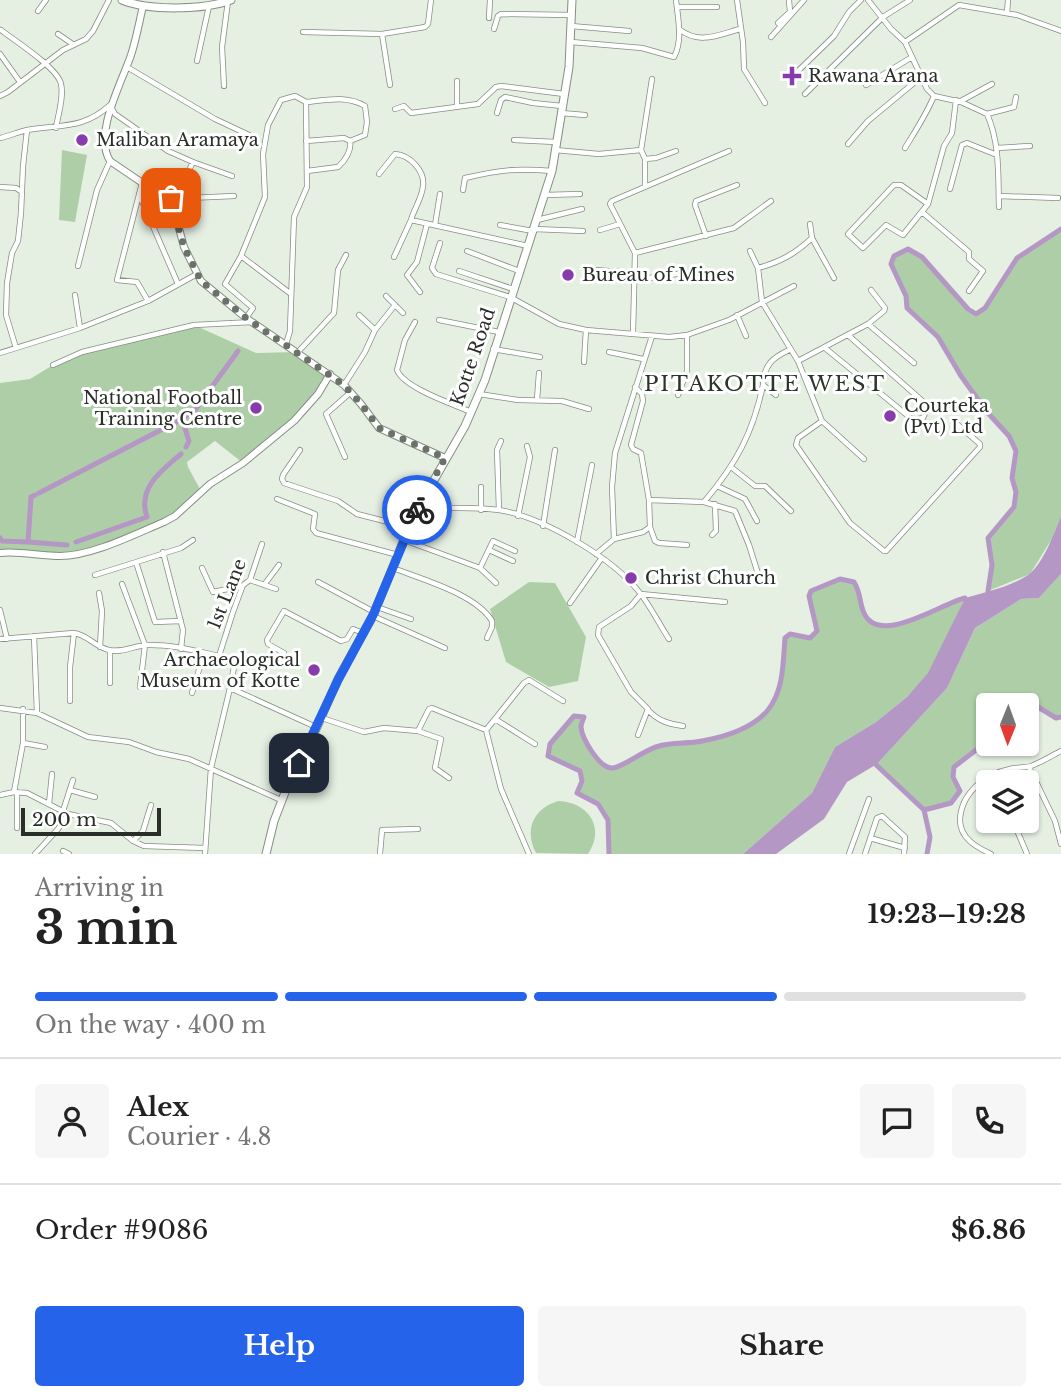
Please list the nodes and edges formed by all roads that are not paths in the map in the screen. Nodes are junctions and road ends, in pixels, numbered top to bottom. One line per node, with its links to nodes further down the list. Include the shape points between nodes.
1 (46, 0): 20 (street)
2 (109, 0): 39 (street, via 93,31)
3 (122, 0): 16 (main road)
4 (230, 0): 17 (main road); 53 (street, via 222,47)
5 (431, 0): 35 (street, via 425,27)
6 (490, 0): 24 (street)
7 (572, 0): 22 (main road, Kotte Road)
8 (676, 0): 18 (street)
9 (737, 0): 27 (street)
10 (789, 0): 25 (street, via 790,12)
11 (804, 0): 36 (street)
12 (861, 0): 45 (street, via 834,36)
13 (868, 0): 23 (street)
14 (910, 0): 23 (street)
15 (1008, 0): 21 (street)
16 (143, 6): 17 (main road); 44 (street)
17 (209, 6): 42 (street)
18 (677, 7): 19 (street); 29 (street)
19 (717, 7)
20 (38, 11)
21 (1007, 13): 32 (street); 38 (street, via 959,5)
22 (571, 15): 26 (main road, Kotte Road); 28 (street, via 501,15)
23 (883, 17): 38 (street); 55 (street)
24 (489, 18)
25 (778, 23)
26 (571, 26): 31 (street); 37 (main road, Kotte Road)
27 (740, 28): 29 (street, via 704,40); 61 (street, via 744,69)
28 (494, 29)
29 (679, 29): 37 (street, via 674,57 642,48)
30 (1, 30): 43 (street)
31 (629, 31)
32 (1061, 31)
33 (303, 33): 35 (street)
34 (58, 34): 39 (street)
35 (382, 34): 51 (street)
36 (771, 37)
37 (571, 42): 54 (main road, Kotte Road)
38 (905, 42): 41 (street)
39 (74, 45): 43 (street)
40 (0, 54): 49 (street)
41 (912, 57): 46 (street); 52 (street)
42 (197, 61)
43 (46, 63): 49 (street); 69 (street, via 61,85)
44 (127, 67): 62 (street); 71 (street)
45 (798, 71)
46 (921, 77): 57 (street); 76 (street)
47 (652, 79): 81 (street)
48 (457, 81): 63 (street)
49 (20, 82): 56 (street)
50 (992, 84): 59 (street)
51 (390, 85)
52 (866, 85)
53 (225, 86)
54 (564, 94): 63 (street, via 500,86 478,104); 64 (main road, Kotte Road)
55 (805, 94)
56 (0, 96)
57 (934, 96): 59 (street); 79 (street, via 924,122)
58 (1016, 97): 67 (street, via 1014,107)
59 (958, 101): 67 (street); 108 (street)
60 (306, 102): 74 (street); 75 (street, via 340,98 365,106 365,135); 130 (street, via 295,96 281,100 268,124 263,154 265,197)
61 (765, 103)
62 (110, 105): 69 (street, via 86,122); 86 (street, via 106,143); 87 (street, via 115,114 167,150)
63 (457, 106): 65 (street, via 411,113 404,106)
64 (561, 109): 66 (street, via 505,97); 68 (street); 77 (main road, Kotte Road)
65 (395, 110)
66 (497, 113)
67 (987, 114): 80 (street)
68 (585, 115)
69 (56, 128): 70 (street)
70 (27, 130): 72 (street); 98 (street)
71 (248, 135)
72 (0, 138)
73 (514, 140): 77 (street)
74 (306, 141): 75 (street); 88 (street)
75 (351, 141): 88 (street, via 338,167)
76 (848, 144)
77 (556, 146): 81 (street, via 599,154); 89 (main road, Kotte Road)
78 (1030, 146): 80 (street)
79 (905, 148)
80 (997, 148): 84 (street)
81 (641, 150): 85 (street)
82 (676, 151): 85 (street)
83 (729, 151): 94 (street)
84 (997, 155): 96 (street, via 962,145); 104 (street)
85 (645, 159): 94 (street)
86 (110, 162): 92 (street); 132 (street, via 97,190)
87 (193, 162): 91 (street); 106 (street, via 179,191)
88 (307, 171): 148 (street, via 307,187 294,217)
89 (552, 171): 97 (street, via 496,170 465,178); 102 (main road, Kotte Road)
90 (379, 174): 112 (street, via 396,154 415,164 424,186)
91 (232, 176)
92 (142, 182): 99 (street); 106 (street)
93 (737, 185): 122 (street, via 696,201)
94 (645, 186): 115 (street, via 610,204)
95 (0, 187): 98 (street)
96 (950, 189)
97 (463, 190)
98 (22, 191): 172 (street, via 18,241 7,283 6,315)
99 (139, 193): 142 (street); 152 (street, via 117,280 137,282)
100 (440, 194): 117 (street)
101 (580, 194): 102 (street)
102 (545, 195): 113 (main road, Kotte Road)
103 (234, 196): 106 (street)
104 (999, 196): 105 (street); 109 (street)
105 (1058, 198)
106 (168, 199): 139 (street)
107 (771, 201): 122 (street, via 734,228)
108 (928, 204): 111 (street); 111 (street, via 894,185 848,234 863,248 886,225 903,235)
109 (999, 207)
110 (582, 209): 113 (street)
111 (922, 212): 146 (street, via 983,271)
112 (411, 220): 114 (street); 131 (street)
113 (537, 220): 119 (main road, Kotte Road)
114 (427, 224): 117 (street); 147 (street, via 417,262 407,275)
115 (621, 224): 120 (street); 128 (street)
116 (810, 224): 123 (street)
117 (435, 225): 125 (street)
118 (500, 225): 119 (street)
119 (533, 230): 121 (street); 125 (main road, Kotte Road)
120 (600, 230)
121 (583, 231)
122 (706, 236): 128 (street)
123 (812, 238): 133 (street, via 796,253); 140 (street)
124 (440, 243): 151 (street, via 432,272)
125 (527, 246): 136 (main road, Kotte Road)
126 (467, 251): 136 (street)
127 (751, 251): 133 (street)
128 (635, 253): 138 (street)
129 (346, 255): 176 (street, via 338,270 334,313)
130 (242, 256): 148 (street); 159 (street, via 225,284 253,308)
131 (394, 257)
132 (78, 267)
133 (758, 268): 153 (street)
134 (596, 270): 138 (street)
135 (460, 271): 144 (street)
136 (519, 271): 144 (main road, Kotte Road)
137 (691, 272): 141 (street)
138 (635, 273): 141 (street)
139 (197, 274): 142 (street); 159 (street)
140 (834, 278)
141 (635, 280): 166 (street)
142 (178, 284): 152 (street)
143 (794, 286): 153 (street)
144 (513, 289): 151 (main road, Kotte Road)
145 (871, 290): 161 (street, via 885,308)
146 (969, 291)
147 (420, 292)
148 (292, 294): 171 (street)
149 (75, 295): 162 (street)
150 (386, 296): 154 (street)
151 (510, 297): 164 (street, via 559,324); 165 (main road, Kotte Road)
152 (148, 301): 162 (street)
153 (762, 302): 156 (street); 175 (street)
154 (395, 305): 155 (street); 163 (street)
155 (402, 313)
156 (737, 315): 167 (street); 169 (street)
157 (359, 316): 163 (street)
158 (439, 320): 165 (street)
159 (249, 321): 171 (street); 184 (street, via 194,325 100,347)
160 (415, 323): 196 (street, via 405,340 398,374)
161 (868, 324): 168 (street); 183 (street)
162 (80, 328): 172 (street)
163 (375, 330): 187 (street)
164 (586, 330): 166 (street); 182 (street)
165 (499, 332): 174 (main road, Kotte Road)
166 (633, 333): 170 (street)
167 (687, 335): 170 (street); 193 (street, via 687,371)
168 (848, 335): 173 (street); 173 (street, via 928,406 923,418 913,421)
169 (746, 336)
170 (652, 337): 180 (street)
171 (285, 344): 176 (street)
172 (16, 348): 178 (street)
173 (825, 348): 181 (street)
174 (493, 349): 179 (street); 191 (main road, Kotte Road)
175 (789, 349): 181 (street); 188 (street, via 769,361)
176 (299, 352): 186 (street)
177 (609, 352): 180 (street)
178 (0, 353)
179 (540, 357)
180 (643, 359): 189 (street)
181 (798, 361): 197 (street)
182 (584, 362)
183 (914, 363)
184 (53, 365)
185 (539, 373): 194 (street)
186 (330, 374): 187 (street); 233 (street, via 294,421 164,522 78,554)
187 (344, 385): 190 (street)
188 (763, 385): 192 (street); 207 (street, via 756,420)
189 (634, 387): 211 (street, via 643,401 631,445 641,453); 224 (street, via 615,453)
190 (351, 393): 203 (street, via 326,414); 204 (street, via 379,428)
191 (480, 394): 194 (street); 196 (main road, Kotte Road)
192 (776, 395)
193 (678, 396)
194 (537, 400): 195 (street, via 562,401)
195 (589, 410)
196 (471, 412): 204 (main road, Kotte Road)
197 (822, 421): 198 (street, via 798,438 796,445 850,523 884,551 980,447); 205 (street)
198 (958, 425)
199 (501, 441): 216 (street, via 497,450)
200 (527, 446): 218 (street, via 530,457)
201 (300, 450): 221 (street, via 283,475 284,483 338,501 358,514)
202 (555, 450): 220 (street)
203 (345, 457)
204 (445, 458): 214 (main road, Kotte Road)
205 (864, 459)
206 (592, 465): 227 (street)
207 (731, 467): 208 (street); 217 (street, via 755,486 765,486)
208 (717, 486): 212 (street); 219 (street, via 745,499)
209 (481, 487): 215 (street)
210 (277, 499): 235 (street, via 315,514 316,533)
211 (649, 500): 212 (street); 222 (street)
212 (704, 502): 213 (street)
213 (715, 505): 223 (street); 245 (street, via 734,511)
214 (418, 508): 215 (street); 221 (main road, Kotte Road)
215 (481, 510): 216 (street)
216 (499, 510): 218 (street)
217 (791, 512)
218 (518, 516): 220 (street)
219 (757, 521)
220 (543, 526): 227 (street)
221 (408, 527): 226 (main road, Kotte Road)
222 (650, 527): 224 (street); 229 (street, via 659,543)
223 (712, 536)
224 (614, 539): 234 (street)
225 (193, 540): 232 (street)
226 (404, 540): 235 (main road, Kotte Road); 242 (street)
227 (577, 542): 234 (street)
228 (262, 544): 244 (street, 1st Lane)
229 (687, 545)
230 (489, 550): 231 (street, via 493,541); 237 (street); 242 (street)
231 (515, 551)
232 (163, 552): 238 (street); 259 (street)
233 (0, 553)
234 (596, 554): 236 (street)
235 (398, 555): 241 (main road, Kotte Road)
236 (601, 559): 253 (street); 255 (street)
237 (513, 561)
238 (136, 562): 243 (street); 259 (street, via 155,622)
239 (279, 565): 249 (street)
240 (202, 568): 250 (street, via 213,592)
241 (393, 568): 257 (main road, Kotte Road); 263 (street, via 436,584 479,608 492,621)
242 (480, 568): 247 (street)
243 (95, 575)
244 (250, 580): 249 (street); 250 (street, 1st Lane)
245 (760, 580)
246 (318, 582): 257 (street)
247 (496, 583)
248 (122, 584): 267 (street)
249 (264, 585): 251 (street)
250 (243, 586): 274 (street, 1st Lane)
251 (276, 589)
252 (99, 593): 268 (street, via 103,611)
253 (641, 594): 254 (street); 266 (street); 283 (street, via 599,627 598,635 631,692)
254 (725, 602)
255 (570, 603)
256 (0, 610): 265 (street)
257 (375, 612): 258 (street); 261 (main road, Kotte Road); 269 (street)
258 (411, 619)
259 (181, 621): 270 (street)
260 (74, 633): 262 (street); 268 (street); 279 (street)
261 (364, 633): 273 (street, via 353,629 341,641 284,611 267,640); 285 (main road, Kotte Road)
262 (34, 636): 265 (street); 284 (street)
263 (487, 638)
264 (0, 639): 265 (street)
265 (7, 639)
266 (668, 639)
267 (145, 645): 270 (street); 271 (street); 276 (street)
268 (100, 647): 271 (street)
269 (445, 648)
270 (181, 649): 272 (street)
271 (110, 650): 275 (street)
272 (204, 653): 274 (street); 278 (street)
273 (284, 653)
274 (219, 656): 277 (street, via 235,662)
275 (110, 683)
276 (140, 687)
277 (230, 688): 288 (street); 297 (street)
278 (192, 693)
279 (70, 701)
280 (563, 701): 286 (street, via 529,680)
281 (0, 708): 282 (street)
282 (23, 709): 284 (street); 292 (street)
283 (648, 709): 287 (street, via 655,718); 291 (street)
284 (37, 713): 297 (street, via 88,737 129,742)
285 (321, 717): 288 (main road, Kotte Road); 290 (street, via 364,732 384,728)
286 (495, 719): 289 (street); 293 (street)
287 (683, 726)
288 (317, 727): 308 (main road, Kotte Road)
289 (486, 730): 290 (street, via 430,708); 325 (street, via 501,789)
290 (418, 731): 300 (street, via 441,739 435,768)
291 (638, 735)
292 (23, 743): 294 (street); 304 (street)
293 (535, 744)
294 (44, 747)
295 (1061, 751): 296 (street)
296 (1029, 767): 298 (street); 317 (street)
297 (211, 768): 308 (street); 318 (street)
298 (1006, 770)
299 (52, 774): 309 (street)
300 (449, 778)
301 (73, 780): 303 (street)
302 (976, 786): 328 (street, via 966,797 960,819 962,834)
303 (70, 790): 306 (street); 311 (street)
304 (16, 792): 305 (street); 309 (street); 312 (street)
305 (0, 795)
306 (95, 797)
307 (869, 799): 326 (street)
308 (281, 800): 323 (main road, Kotte Road)
309 (49, 804): 311 (street)
310 (151, 805): 316 (street, via 143,831)
311 (66, 812): 316 (street, via 111,823); 321 (street, via 58,829)
312 (17, 828)
313 (418, 829): 324 (street, via 382,830)
314 (1018, 833): 329 (street)
315 (870, 838): 319 (street); 319 (street, via 878,816 884,817 905,837); 327 (street)
316 (133, 841): 318 (street)
317 (1061, 844)
318 (205, 851)
319 (904, 851)
320 (63, 852): 322 (street)
321 (35, 854)
322 (69, 854)
323 (266, 854)
324 (380, 854)
325 (529, 854)
326 (849, 854)
327 (865, 854)
328 (991, 854)
329 (1027, 854)

